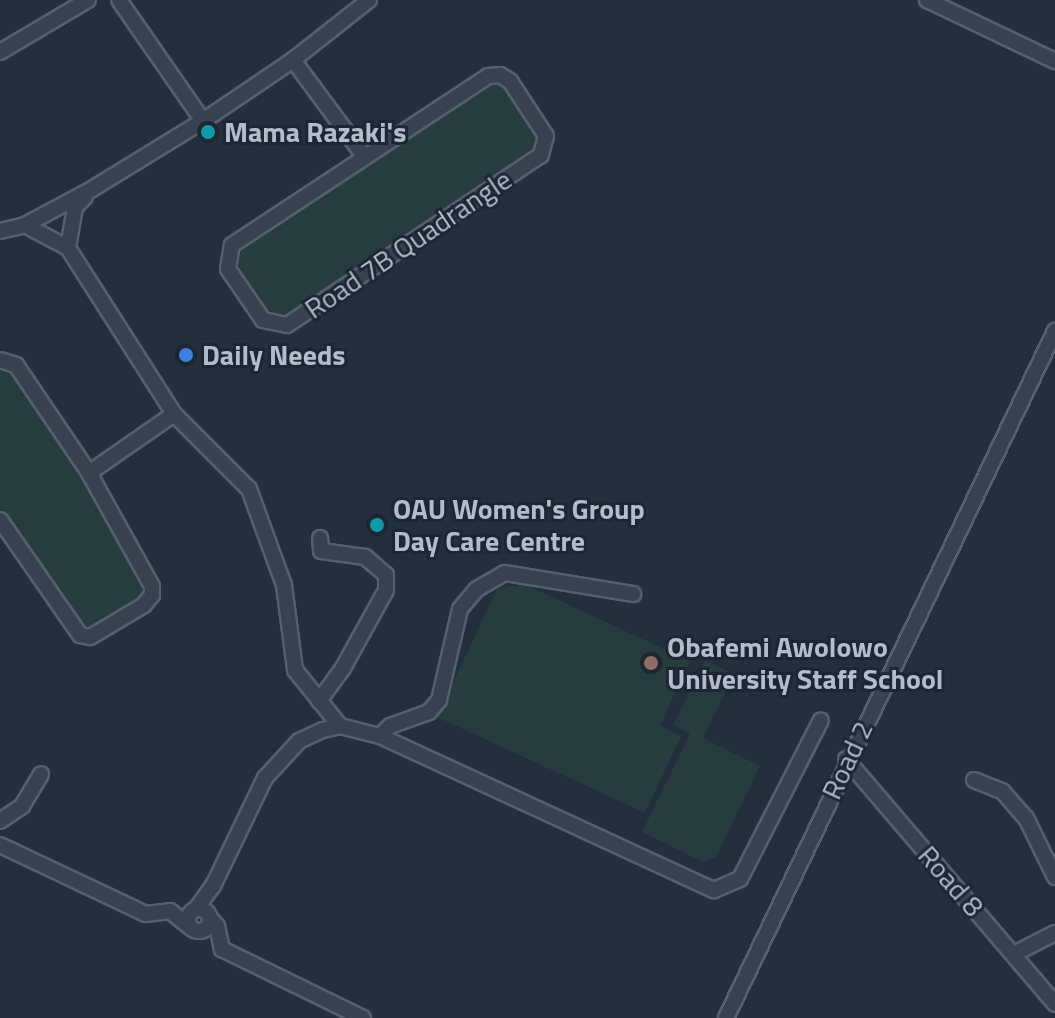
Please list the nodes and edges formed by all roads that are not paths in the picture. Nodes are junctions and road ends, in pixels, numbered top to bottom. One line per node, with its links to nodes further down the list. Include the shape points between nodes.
1 (88, 0): 5 (street)
2 (119, 0): 8 (street)
3 (369, 0): 6 (street)
4 (927, 0): 7 (street)
5 (0, 52)
6 (293, 60): 8 (street); 9 (street)
7 (1055, 61)
8 (203, 121): 10 (street)
9 (364, 156): 9 (street, Road 7B Quadrangle, via 488,76 510,81 546,136 541,155 287,325 263,320 228,269 232,245)
10 (92, 189): 11 (street); 13 (street, via 75,207)
11 (25, 225): 12 (street); 13 (street)
12 (0, 231)
13 (68, 248): 16 (street)
14 (1055, 331): 25 (street, Road 2)
15 (0, 360): 17 (street, via 16,365)
16 (174, 414): 17 (street); 21 (street, via 249,489 284,585 295,670)
17 (89, 473): 18 (street, via 152,586 144,605 90,637 74,630)
18 (0, 520)
19 (320, 538): 21 (street, via 321,551 365,557 386,575 386,590)
20 (633, 594): 24 (street, via 505,573 477,589 460,609 439,700 429,712 390,726)
21 (319, 701): 23 (street)
22 (821, 720): 24 (street, via 740,879 714,890)
23 (340, 726): 24 (street); 31 (street, via 299,741 265,778)
24 (380, 736)
25 (846, 759): 36 (street, Road 8); 39 (street, Road 2, via 786,900)
26 (41, 774): 28 (street, via 22,806)
27 (974, 780): 30 (street, via 1003,792 1026,818)
28 (0, 821)
29 (0, 845): 32 (street)
30 (1055, 877)
31 (202, 913): 32 (street, via 171,905); 33 (street); 35 (street, via 217,926)
32 (146, 914): 33 (street, via 170,911)
33 (194, 929): 35 (street, via 215,933)
34 (1055, 933): 36 (street)
35 (222, 949): 38 (street)
36 (1014, 954): 37 (street, Road 8)
37 (1055, 1004)
38 (363, 1018)
39 (726, 1018)

